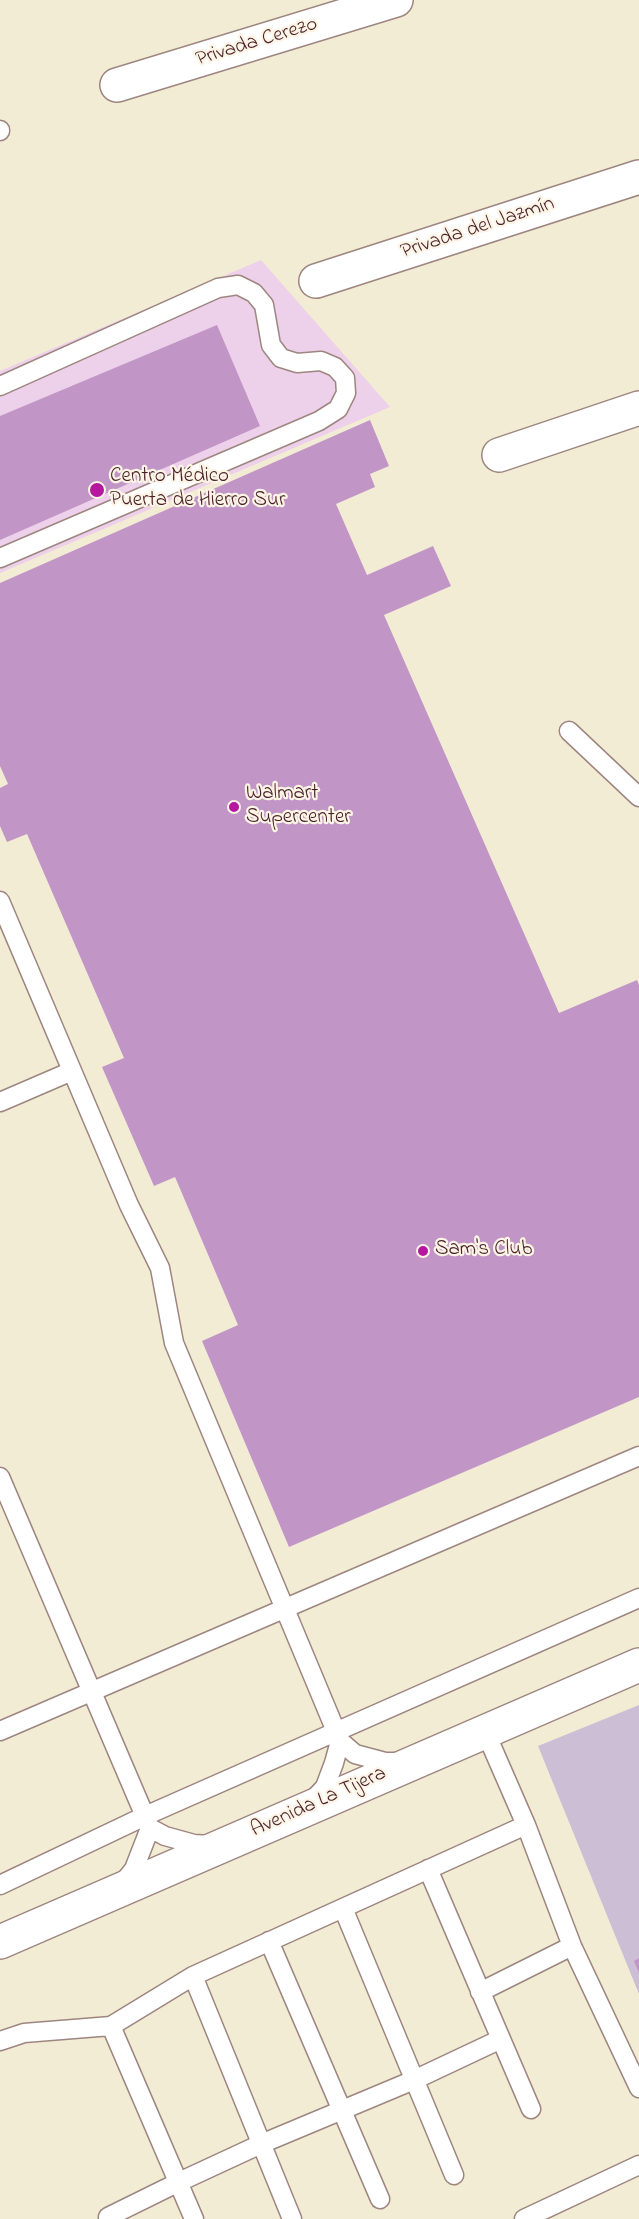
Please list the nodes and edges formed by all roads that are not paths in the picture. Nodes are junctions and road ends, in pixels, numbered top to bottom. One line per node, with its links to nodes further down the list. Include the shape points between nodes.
1 (396, 0): 2 (street, Privada Cerezo)
2 (117, 85)
3 (639, 177): 4 (street, Privada del Jazmín)
4 (316, 281)
5 (0, 386): 8 (lane, via 218,288 237,285 254,293 264,305 271,345 281,358 336,367 345,378 346,393 338,408 319,421)
6 (639, 408): 7 (street)
7 (499, 455)
8 (0, 558)
9 (569, 731): 10 (lane)
10 (639, 796)
11 (2, 910): 12 (lane)
12 (72, 1071): 13 (lane); 17 (lane, via 160,1268 174,1343)
13 (0, 1102)
14 (639, 1456): 17 (lane)
15 (0, 1477): 19 (lane)
16 (639, 1598): 22 (lane)
17 (284, 1609): 19 (lane); 22 (lane)
18 (639, 1665): 21 (street, Avenida La Tijera)
19 (92, 1691): 20 (lane); 25 (lane)
20 (0, 1731)
21 (485, 1731): 23 (street, Avenida La Tijera); 26 (lane)
22 (338, 1737): 23 (lane, via 356,1754 384,1762); 24 (lane, via 325,1787); 25 (lane)
23 (413, 1762): 24 (street, Avenida La Tijera)
24 (305, 1810): 27 (street, Avenida La Tijera)
25 (147, 1822): 27 (lane, via 165,1836 194,1844); 29 (lane); 30 (lane, via 134,1869)
26 (525, 1825): 28 (lane); 34 (lane)
27 (223, 1845): 30 (street, Avenida La Tijera)
28 (428, 1869): 31 (lane); 36 (lane)
29 (0, 1885)
30 (115, 1892): 32 (street, Avenida La Tijera)
31 (343, 1908): 33 (lane); 40 (lane)
32 (0, 1941)
33 (269, 1941): 35 (lane); 43 (lane)
34 (572, 1946): 36 (lane); 41 (lane)
35 (193, 1976): 37 (lane); 44 (lane)
36 (480, 1992): 38 (lane)
37 (111, 2026): 39 (lane, via 24,2033); 47 (lane)
38 (501, 2039): 40 (lane); 42 (lane)
39 (0, 2041)
40 (414, 2080): 43 (lane); 46 (lane)
41 (639, 2088)
42 (531, 2109)
43 (342, 2111): 44 (lane); 48 (lane)
44 (261, 2144): 47 (lane); 51 (lane)
45 (639, 2165): 52 (lane)
46 (454, 2175)
47 (179, 2182): 49 (lane); 50 (lane)
48 (380, 2199)
49 (109, 2219)
50 (194, 2219)
51 (292, 2219)
52 (524, 2219)

